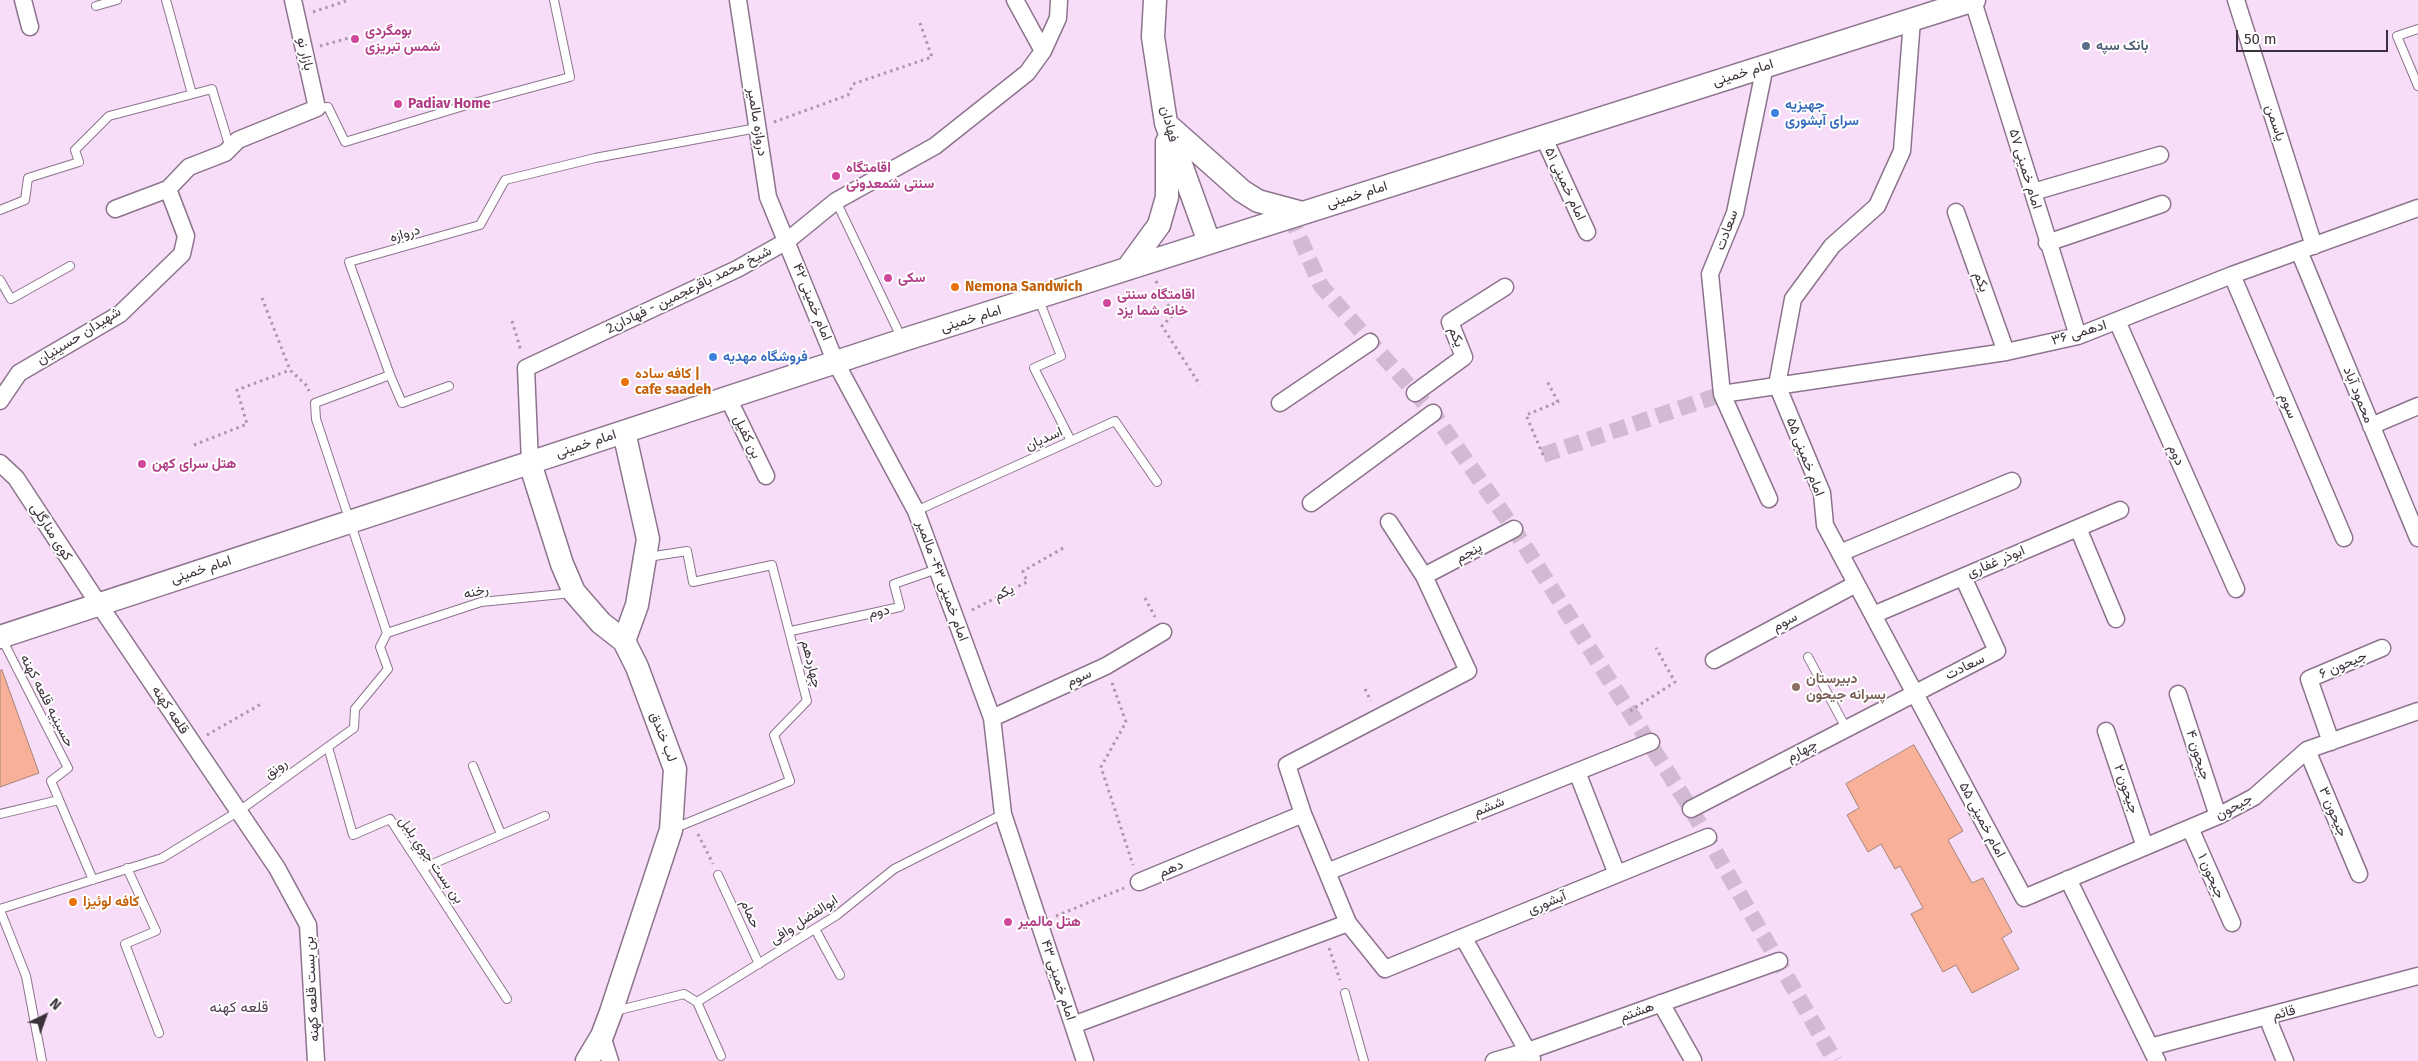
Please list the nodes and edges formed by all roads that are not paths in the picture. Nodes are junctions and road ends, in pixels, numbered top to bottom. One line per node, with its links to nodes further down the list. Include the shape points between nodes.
1 (23, 0): 14 (street)
2 (117, 0): 12 (lane)
3 (166, 0): 19 (lane)
4 (293, 0): 20 (street, بازار نو)
5 (554, 0): 20 (lane, via 570,77 345,142 328,107)
6 (738, 0): 22 (street, دروازه مالمیر)
7 (1015, 0): 16 (street)
8 (1059, 0): 16 (street, شیخ محمد باقرعجمین - فهادان2, via 1058,18)
9 (1155, 0): 21 (main road, فهادان, via 1153,37)
10 (1973, 0): 13 (main road, امام خمینی); 27 (street, امام خمینی ۵۷)
11 (2236, 0): 39 (street, یاسمن)
12 (96, 6)
13 (1912, 20): 17 (main road, امام خمینی); 53 (street, via 1902,151 1877,206 1832,246 1793,299)
14 (30, 27)
15 (2418, 29): 18 (lane, via 2397,36)
16 (1043, 51): 28 (street, شیخ محمد باقرعجمین - فهادان2, via 1027,73 935,146)
17 (1764, 66): 23 (main road, امام خمینی); 56 (street, سعادت, via 1735,213 1710,274)
18 (2418, 86)
19 (192, 94): 24 (lane, via 212,89); 32 (lane, via 110,116 75,150 79,162 28,178 25,200)
20 (317, 108): 24 (street, via 238,140)
21 (1166, 123): 33 (main road, via 1242,191 1258,201); 37 (main road, فهادان); 41 (main road, via 1167,197 1159,225)
22 (757, 128): 36 (street, دروازه مالمیر, via 768,197); 52 (lane, دروازه, via 595,158 505,180 480,225 350,262)
23 (1543, 136): 33 (main road, امام خمینی); 35 (street, امام خمینی ۵۱)
24 (230, 148): 26 (street, via 189,167)
25 (2160, 156): 27 (street)
26 (168, 189): 31 (street); 58 (street, شهیدان حسینیان, via 186,236 182,254 120,314 19,374)
27 (2033, 192): 38 (street, امام خمینی ۵۷)
28 (836, 201): 36 (street, شیخ محمد باقرعجمین - فهادان2); 48 (lane)
29 (2162, 204): 38 (street)
30 (2418, 208): 39 (street, ادهمی ۳۶)
31 (115, 209)
32 (0, 210)
33 (1300, 212): 37 (main road, امام خمینی)
34 (1956, 212): 50 (street, یکم)
35 (1587, 232)
36 (787, 241): 51 (street, امام خمینی ۴۲); 65 (street, شیخ محمد باقرعجمین - فهادان2, via 737,269 526,368)
37 (1210, 242): 41 (main road, امام خمینی)
38 (2047, 243): 47 (street, امام خمینی ۵۷)
39 (2306, 248): 42 (street, ادهمی ۳۶); 62 (street, محمود آباد)
40 (70, 266): 43 (lane, via 11,299)
41 (1137, 266): 45 (main road, امام خمینی)
42 (2232, 275): 46 (street, ادهمی ۳۶); 79 (street, سوم)
43 (0, 280)
44 (1505, 287): 55 (street, یکم, via 1450,322 1464,357)
45 (1038, 298): 48 (main road, امام خمینی); 64 (lane, via 1062,356 1034,368)
46 (2117, 321): 47 (street, ادهمی ۳۶); 87 (street, دوم)
47 (2078, 336): 50 (street, ادهمی ۳۶)
48 (902, 340): 51 (main road, امام خمینی)
49 (1370, 342): 59 (street)
50 (2006, 352): 53 (street, ادهمی ۳۶)
51 (836, 363): 57 (main road, امام خمینی); 73 (street, امام خمینی ۴۳- مالمیر)
52 (390, 375): 54 (lane, via 402,403); 75 (lane, via 315,402 316,419)
53 (1777, 385): 56 (street, ادهمی ۳۶); 81 (street, امام خمینی ۵۵, via 1822,493 1825,524)
54 (449, 386)
55 (1415, 393)
56 (1722, 394): 70 (street, سعادت)
57 (728, 398): 63 (main road, امام خمینی); 67 (street, بن کفیل)
58 (0, 401)
59 (1280, 403)
60 (2418, 406): 62 (street)
61 (1432, 413): 71 (street)
62 (2371, 426): 74 (street, محمود آباد)
63 (624, 432): 65 (main road, امام خمینی); 82 (main road, via 648,539)
64 (1072, 441): 69 (lane, اسدیان, via 1115,421); 73 (lane, اسدیان)
65 (530, 463): 75 (main road, امام خمینی); 88 (main road, لب خندق)
66 (0, 464): 89 (street, کوی منارگلی, via 16,478)
67 (766, 476)
68 (2012, 481): 81 (street)
69 (1157, 482)
70 (1769, 498)
71 (1312, 503)
72 (2120, 510): 77 (street, ابوذر غفاری)
73 (916, 511): 83 (street, امام خمینی ۴۳- مالمیر)
74 (2413, 513): 80 (street, محمود آباد)
75 (351, 521): 89 (main road, امام خمینی); 94 (lane)
76 (1389, 522): 84 (street)
77 (2078, 528): 85 (street, ابوذر غفاری); 91 (street)
78 (1514, 529): 84 (street, پنجم)
79 (2344, 538)
80 (2418, 538)
81 (1840, 553): 86 (street, امام خمینی ۵۵)
82 (645, 558): 92 (lane, چهاردهم, via 687,551 693,582 772,565); 96 (main road, via 637,605)
83 (937, 569): 92 (lane, دوم, via 894,584 900,607); 103 (street, امام خمینی ۴۳- مالمیر)
84 (1424, 576): 117 (street, via 1468,671 1287,765)
85 (1963, 577): 90 (street, ابوذر غفاری); 100 (street, سعادت, via 1997,651)
86 (1856, 584): 90 (street, امام خمینی ۵۵); 99 (street, سوم)
87 (2236, 589)
88 (574, 592): 94 (lane, رخنه, via 481,602); 96 (main road, لب خندق, via 601,623)
89 (98, 604): 95 (main road, امام خمینی); 115 (street, قلعه کهنه)
90 (1873, 615): 100 (street, امام خمینی ۵۵)
91 (2116, 619)
92 (790, 632): 121 (lane, چهاردهم, via 807,701 774,735 790,781)
93 (1163, 632): 103 (street, سوم, via 1106,666)
94 (388, 633): 108 (lane, رونق, via 380,647 388,669 355,709 354,728)
95 (0, 637): 112 (lane, حسينيه قلعه کهنه, via 68,768 51,781)
96 (624, 641): 121 (main road, لب خندق, via 675,769)
97 (2382, 648): 107 (street, جیحون ۶, via 2308,679)
98 (1808, 656): 104 (lane)
99 (1714, 660)
100 (1914, 692): 104 (street, چهارم); 131 (street, امام خمینی ۵۵, via 2024,898)
101 (2178, 694): 119 (street, جیحون ۴)
102 (2418, 711): 107 (street, جیحون)
103 (992, 718): 116 (street, امام خمینی ۴۳- مالمیر)
104 (1846, 728): 113 (street, چهارم)
105 (2106, 731): 124 (street, جیحون ۲)
106 (1650, 742): 111 (street, ششم)
107 (2331, 742): 109 (street, جیحون)
108 (328, 747): 115 (lane, رونق); 126 (lane, بن بست جوي بلبل, via 353,836 390,819)
109 (2307, 750): 119 (street, جیحون, via 2254,798); 129 (street, جیحون ۳)
110 (473, 766): 122 (lane)
111 (1577, 772): 127 (street, ششم); 128 (street)
112 (59, 800): 114 (lane); 132 (lane, حسينيه قلعه کهنه)
113 (1692, 809)
114 (0, 814)
115 (241, 814): 125 (lane, رونق, via 162,858); 157 (street, بن بست قلعه کهنه, via 277,868 308,925)
116 (1003, 814): 137 (lane, ابوالفضل وافی, via 894,869 837,915); 149 (street, امام خمینی ۴۳)
117 (1302, 814): 127 (street); 133 (street, دهم)
118 (545, 816): 122 (lane)
119 (2218, 816): 120 (street, جیحون)
120 (2190, 828): 124 (street, جیحون); 136 (street, جیحون ۱)
121 (670, 830): 147 (main road, لب خندق)
122 (501, 834): 126 (lane)
123 (1708, 837): 128 (street, آبشوری)
124 (2145, 847): 131 (street, جیحون)
125 (127, 868): 132 (lane, رونق); 150 (lane, via 156,931 124,944)
126 (423, 868): 144 (lane, بن بست جوي بلبل)
127 (1327, 872): 135 (street)
128 (1617, 874): 138 (street, آبشوری)
129 (2359, 874)
130 (718, 875): 140 (lane, حمام)
131 (2068, 879): 152 (street)
132 (92, 880): 134 (lane, رونق)
133 (1139, 882)
134 (0, 909): 156 (lane, via 26,976)
135 (1348, 923): 138 (street, آبشوری, via 1386,969); 149 (street)
136 (2232, 923)
137 (814, 929): 140 (lane, ابوالفضل وافی); 141 (lane)
138 (1463, 938): 154 (street)
139 (1779, 961): 146 (street, هشتم)
140 (759, 964): 145 (lane, ابوالفضل وافی)
141 (840, 975)
142 (2418, 976): 148 (street, قائم)
143 (1345, 993): 161 (lane)
144 (508, 999)
145 (697, 1002): 147 (lane, via 684,994); 153 (lane)
146 (1661, 1003): 154 (street, هشتم); 155 (street)
147 (611, 1012): 151 (main road, لب خندق)
148 (2267, 1018): 152 (street, قائم); 163 (street)
149 (1073, 1025): 160 (street, امام خمینی ۴۳)
150 (159, 1033)
151 (602, 1036): 158 (main road, لب خندق); 159 (street)
152 (2153, 1054)
153 (721, 1056)
154 (1531, 1056): 162 (street, هشتم)
155 (1693, 1060)
156 (42, 1061)
157 (316, 1061)
158 (587, 1061)
159 (610, 1061)
160 (1085, 1061)
161 (1364, 1061)
162 (1494, 1061)
163 (2285, 1061)

